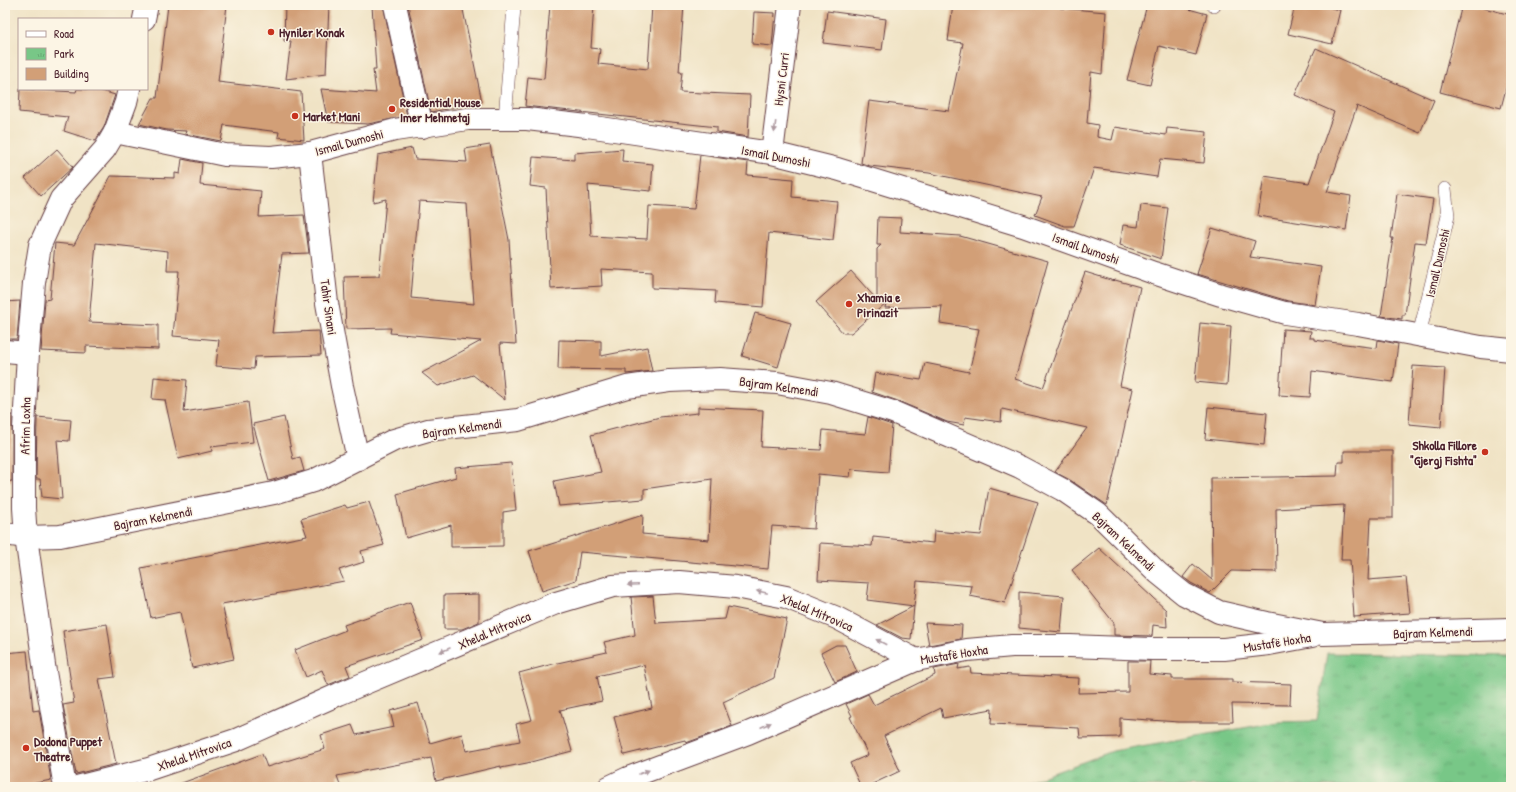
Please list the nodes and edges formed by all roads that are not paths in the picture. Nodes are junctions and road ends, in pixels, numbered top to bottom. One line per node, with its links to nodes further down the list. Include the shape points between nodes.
1 (147, 5): 5 (street)
2 (395, 5): 8 (street)
3 (790, 5): 11 (street, Hysni Curri, one-way to 11)
4 (514, 7): 7 (lane)
5 (144, 18)
6 (129, 90): 9 (street, Afrim Loxha)
7 (505, 119): 8 (street, Ismail Dumoshi, via 468,119); 11 (street, Ismail Dumoshi, via 587,126)
8 (422, 127): 10 (street, Ismail Dumoshi, via 395,130)
9 (115, 132): 10 (street, Ismail Dumoshi, via 225,155 270,157); 16 (street, Afrim Loxha, via 105,148 61,199 40,245)
10 (310, 153): 17 (street, Tahir Sinani, via 327,303)
11 (772, 153): 13 (street, Ismail Dumoshi, via 837,169 1023,226 1221,295 1285,312)
12 (1445, 190): 13 (lane, Ismail Dumoshi, via 1448,216)
13 (1420, 335): 14 (street, Ismail Dumoshi)
14 (1511, 350)
15 (5, 351): 16 (street)
16 (28, 353): 18 (street, Afrim Loxha, via 24,428 24,508)
17 (358, 459): 18 (street, Bajram Kelmendi, via 313,481 274,493 60,536); 20 (street, Bajram Kelmendi, via 394,440 428,430 518,420 627,387 670,381 720,379 777,383 831,393 893,412 1020,467 1063,490 1098,514 1158,573 1184,594 1219,612)
18 (15, 536): 22 (street, Afrim Loxha, via 45,672)
19 (1511, 629): 20 (street, Bajram Kelmendi)
20 (1323, 634): 21 (street, Mustafë Hoxha, via 1224,649 1012,646 967,650)
21 (916, 660): 23 (street, Xhelal Mitrovica, one-way to 23, via 836,618 786,597 736,587 679,582 613,586 556,603 236,740 149,769); 24 (street, Mustafë Hoxha, one-way to 21, via 748,733)
22 (66, 787)
23 (77, 787)
24 (608, 787)

